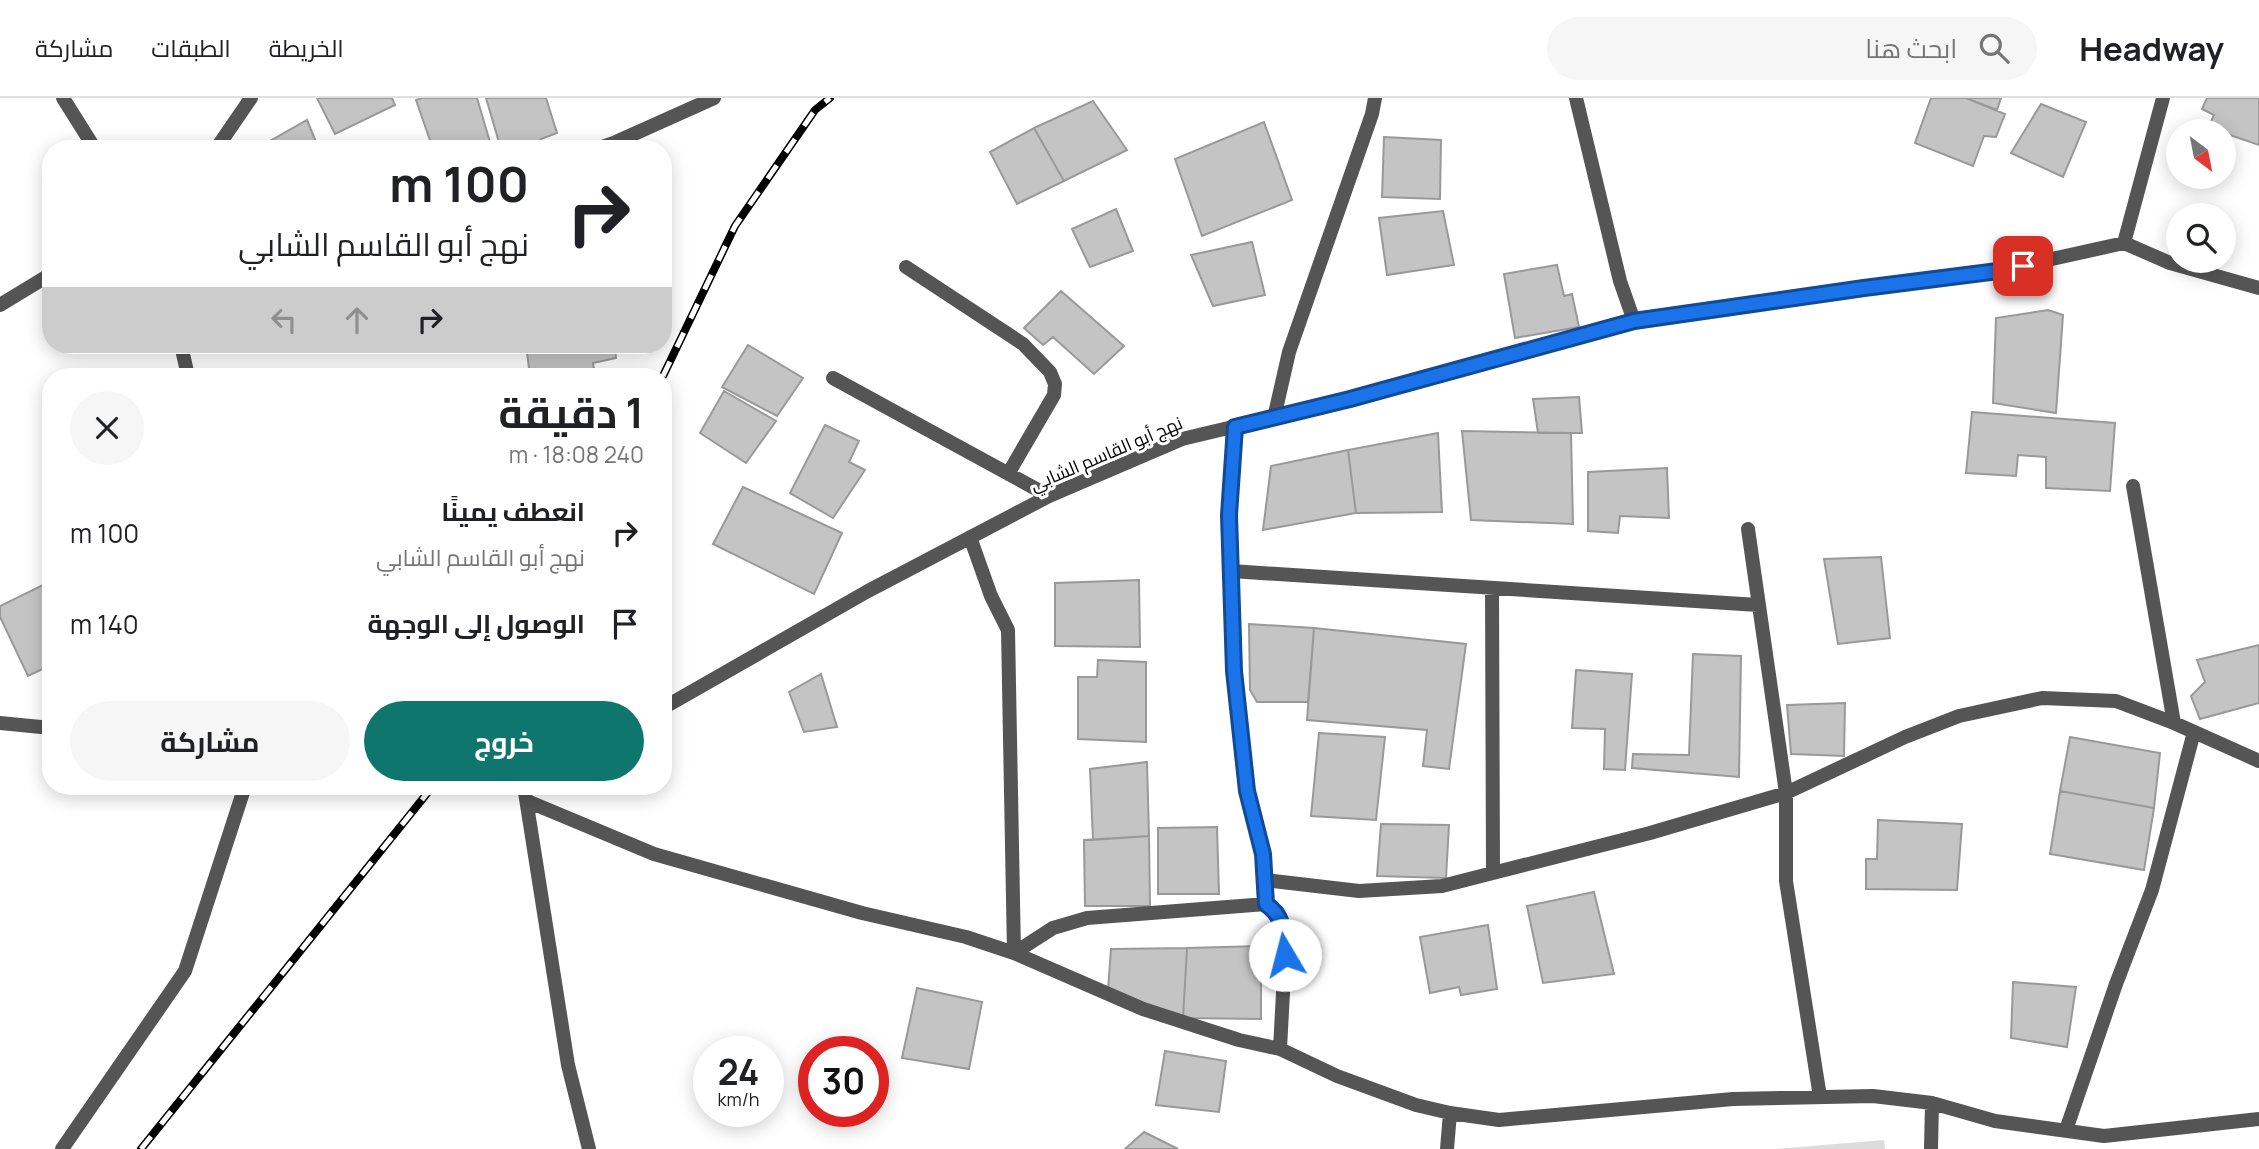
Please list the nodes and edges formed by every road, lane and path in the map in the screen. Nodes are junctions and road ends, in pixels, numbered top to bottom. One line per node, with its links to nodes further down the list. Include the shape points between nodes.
1 (63, 98): 7 (street)
2 (251, 98): 8 (street)
3 (714, 98): 9 (street)
4 (1375, 98): 17 (street, via 1289,352)
5 (1576, 98): 15 (street)
6 (2163, 98): 10 (street)
7 (89, 140)
8 (222, 140)
9 (621, 140)
10 (2124, 243): 13 (street, via 2170,263); 15 (street, نهج أبو القاسم الشابي, via 1998,271)
11 (906, 267): 19 (street, via 1023,344 1050,372 1055,396)
12 (42, 279): 14 (street)
13 (2259, 288)
14 (0, 305)
15 (1634, 321): 17 (street, نهج أبو القاسم الشابي)
16 (832, 377): 19 (street)
17 (1274, 418): 18 (street, نهج أبو القاسم الشابي)
18 (1235, 427): 21 (street, نهج أبو القاسم الشابي, via 1182,439); 24 (street, via 1229,515)
19 (1008, 474): 21 (street)
20 (2133, 486): 29 (street)
21 (1049, 496): 23 (street, نهج أبو القاسم الشابي)
22 (1748, 529): 26 (street)
23 (970, 537): 27 (street, نهج أبو القاسم الشابي); 40 (street, via 1008,630)
24 (1231, 571): 25 (street); 38 (street, via 1234,671 1247,791)
25 (1492, 588): 26 (street); 37 (street)
26 (1758, 606): 33 (street)
27 (672, 703)
28 (0, 723): 30 (street)
29 (2174, 723): 31 (street); 33 (street, via 2116,701 2042,698 1959,716)
30 (42, 728)
31 (2194, 732): 32 (street); 46 (street, via 2152,890)
32 (2259, 761)
33 (1786, 793): 37 (street); 42 (street, via 1786,880)
34 (242, 795): 47 (street, via 185,971)
35 (526, 795): 36 (street)
36 (527, 801): 40 (street, via 654,854); 48 (street, via 568,1065)
37 (1493, 873): 38 (street, via 1442,886 1359,891)
38 (1265, 880): 39 (street)
39 (1266, 904): 40 (street, via 1087,918 1053,928); 41 (street, via 1278,912 1285,955)
40 (1014, 953): 41 (street, via 1143,1009)
41 (1280, 1049): 44 (street, via 1336,1076 1416,1105)
42 (1820, 1097): 43 (street, via 1873,1096); 44 (street, via 1733,1099 1499,1120)
43 (1932, 1103): 46 (street, via 1995,1121); 50 (street)
44 (1450, 1112): 49 (street)
45 (2259, 1119): 46 (street, via 2104,1136)
46 (2066, 1130)
47 (62, 1149)
48 (589, 1149)
49 (1447, 1149)
50 (1930, 1149)

